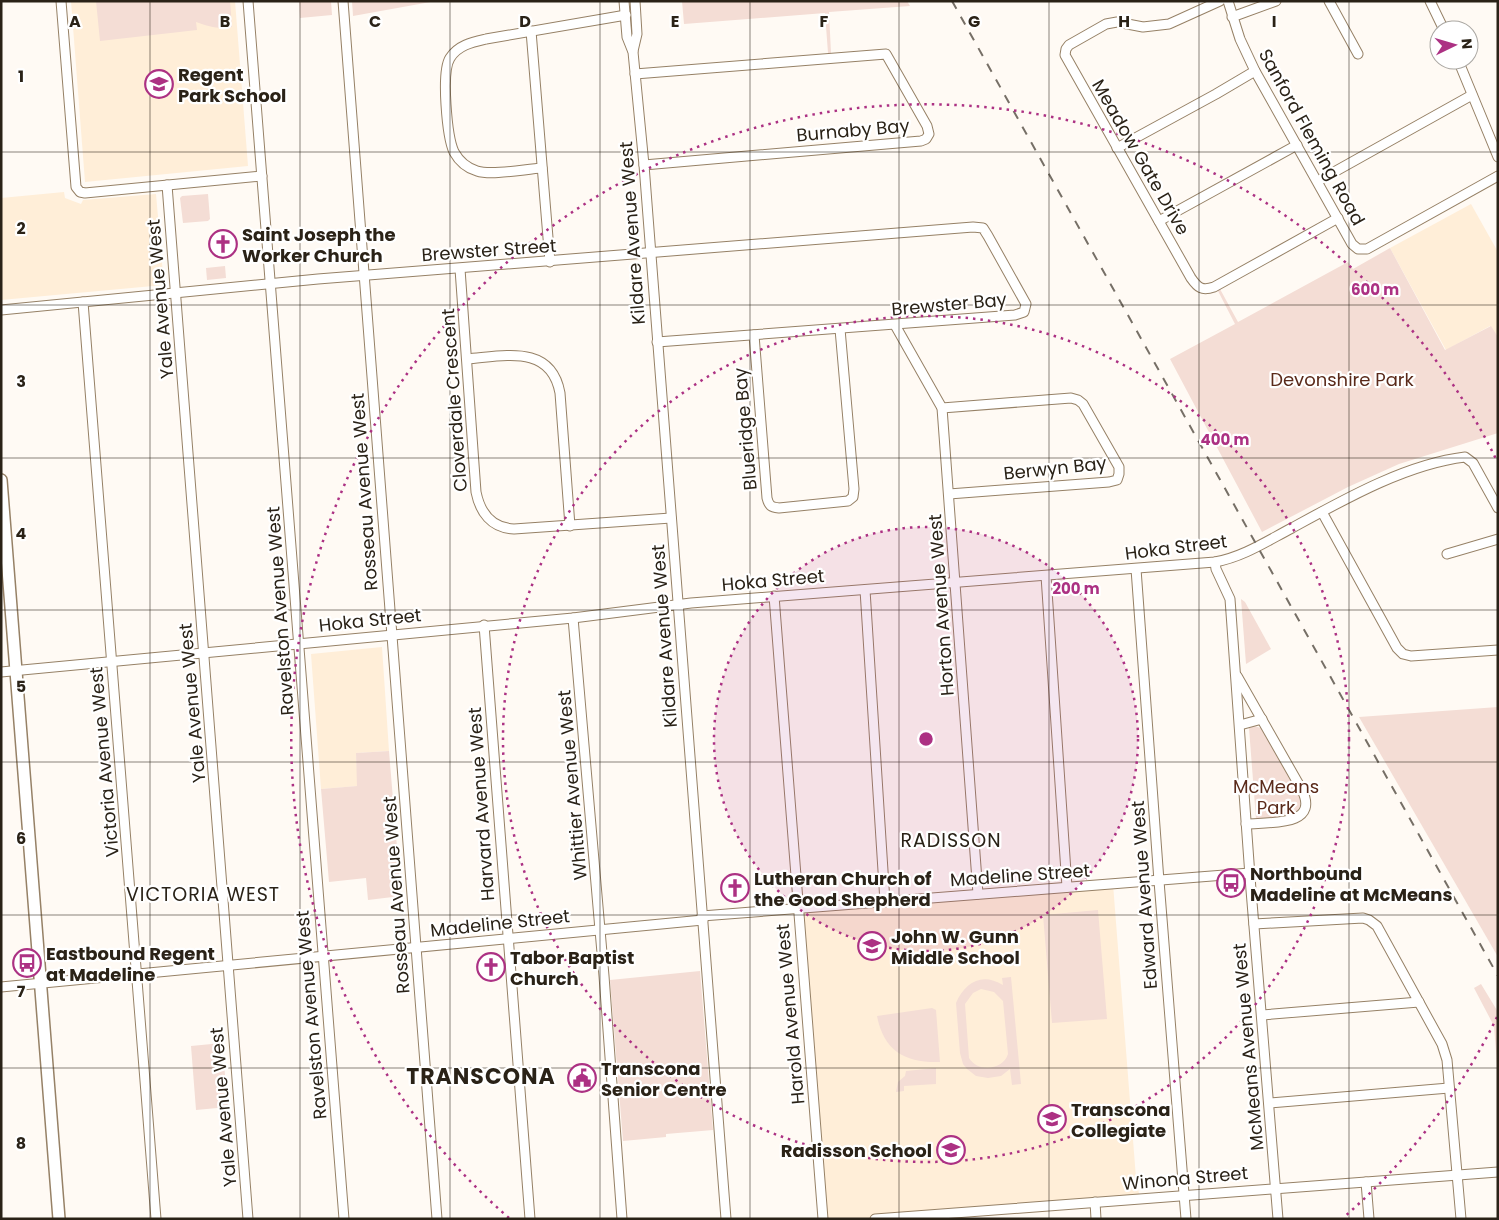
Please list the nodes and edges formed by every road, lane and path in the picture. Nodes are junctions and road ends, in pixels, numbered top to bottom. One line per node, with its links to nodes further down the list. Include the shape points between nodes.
1 (61, 1): 29 (street, via 76,187 85,193)
2 (248, 1): 26 (street, Ravelston Avenue West)
3 (343, 1): 35 (street, Rosseau Avenue West)
4 (624, 1): 11 (street, Kildare Avenue West)
5 (635, 1): 15 (street, Kildare Avenue West, via 637,34)
6 (1220, 1): 22 (street, Meadow Gate Drive, via 1169,24 1143,27 1117,22 1106,24 1066,49 1067,59)
7 (1228, 1): 12 (street, Sanford Fleming Road)
8 (1276, 1): 12 (street)
9 (1329, 1): 16 (street)
10 (1430, 1): 13 (street)
11 (626, 15): 14 (street); 15 (street, Kildare Avenue West, via 627,36)
12 (1232, 17): 18 (street, Sanford Fleming Road)
13 (1439, 20)
14 (531, 31): 25 (street); 25 (street, via 469,43 450,58 446,68 450,142 462,162 477,171)
15 (633, 52): 19 (street, Kildare Avenue West)
16 (1358, 54)
17 (1462, 70): 20 (street)
18 (1255, 71): 21 (street, Sanford Fleming Road); 22 (street)
19 (635, 74): 24 (street, Kildare Avenue West); 24 (street, Burnaby Bay, via 886,54 930,134 921,141)
20 (1472, 95): 23 (street); 28 (street)
21 (1297, 145): 28 (street, Sanford Fleming Road); 31 (street)
22 (1117, 148): 31 (street, Meadow Gate Drive)
23 (1498, 156)
24 (644, 164): 32 (street, Kildare Avenue West)
25 (542, 168): 33 (street)
26 (262, 176): 29 (street); 36 (street, Ravelston Avenue West)
27 (1498, 176): 30 (street, Sanford Fleming Road, via 1367,249 1358,249 1352,244)
28 (1318, 181): 30 (street, Sanford Fleming Road)
29 (168, 185): 37 (street, Yale Avenue West)
30 (1338, 218): 31 (street, Meadow Gate Drive, via 1204,290 1199,289 1191,278)
31 (1160, 221)
32 (650, 253): 33 (street, Brewster Street); 40 (street, Brewster Bay, via 974,226 983,228 1026,304 1024,312 1016,315); 43 (street, Kildare Avenue West)
33 (550, 262): 34 (street, Brewster Street)
34 (460, 269): 35 (street, Brewster Street); 44 (street, Cloverdale Crescent)
35 (365, 275): 36 (street, Brewster Street); 63 (street, Rosseau Avenue West)
36 (271, 284): 37 (street, Brewster Street); 64 (street, Ravelston Avenue West)
37 (176, 294): 38 (street, Brewster Street); 66 (street, Yale Avenue West)
38 (83, 302): 39 (street, Brewster Street); 67 (street, Victoria Avenue West)
39 (1, 310)
40 (895, 325): 41 (street, Brewster Bay); 45 (street, Horton Avenue West)
41 (840, 328): 42 (street, Brewster Bay); 42 (street, Blueridge Bay, via 853,497 848,501 779,508 771,507 767,498)
42 (754, 335): 43 (street, Brewster Bay)
43 (657, 342): 50 (street, Kildare Avenue West)
44 (467, 359): 51 (street, via 525,356 552,370 560,393); 51 (street, Cloverdale Crescent, via 476,492 485,516 505,529)
45 (942, 408): 47 (street, Horton Avenue West); 47 (street, Berwyn Bay, via 1078,400 1086,408 1120,474 1109,482)
46 (1, 480): 68 (main road)
47 (949, 494): 57 (street, Horton Avenue West)
48 (1498, 508): 49 (street, Hoka Street, via 1473,463 1465,457 1400,474)
49 (1322, 512): 54 (street, Hoka Street, via 1236,557); 65 (street, via 1403,654)
50 (671, 518): 51 (street, Cloverdale Crescent); 60 (street, Kildare Avenue West)
51 (570, 526)
52 (1498, 539): 53 (street)
53 (1447, 554)
54 (1215, 562): 55 (street, Hoka Street); 70 (street, via 1230,599)
55 (1136, 569): 56 (street, Hoka Street); 75 (street, Edward Avenue West)
56 (1046, 576): 57 (street, Hoka Street); 76 (street)
57 (955, 583): 58 (street, Hoka Street); 77 (street, Horton Avenue West)
58 (865, 590): 59 (street, Hoka Street); 78 (street)
59 (774, 596): 60 (street, Hoka Street); 79 (street, Harold Avenue West)
60 (678, 606): 61 (street, Hoka Street); 80 (street, Kildare Avenue West)
61 (574, 618): 62 (street, Hoka Street); 82 (street, Whittier Avenue West)
62 (484, 625): 63 (street, Hoka Street); 83 (street, Harvard Avenue West)
63 (392, 634): 64 (street, Hoka Street); 84 (street, Rosseau Avenue West)
64 (298, 643): 66 (street, Hoka Street); 85 (street, Ravelston Avenue West)
65 (1498, 650)
66 (204, 652): 67 (street, Hoka Street); 86 (street, Yale Avenue West)
67 (112, 661): 68 (street, Hoka Street); 87 (street, Victoria Avenue West)
68 (16, 670): 69 (street, Hoka Street); 88 (main road)
69 (1, 672)
70 (1236, 673): 71 (street); 72 (street)
71 (1262, 719): 72 (street); 73 (street, via 1306,797 1306,804 1295,820)
72 (1240, 725): 73 (street)
73 (1246, 824): 74 (street)
74 (1250, 873): 75 (street, Madeline Street); 81 (street, McMeans Avenue West)
75 (1159, 881): 76 (street, Madeline Street); 98 (street, Edward Avenue West)
76 (1067, 888): 77 (street, Madeline Street)
77 (978, 894): 78 (street, Madeline Street)
78 (885, 902): 79 (street, Madeline Street)
79 (798, 908): 80 (street, Madeline Street); 110 (street, Harold Avenue West)
80 (702, 918): 82 (street, Madeline Street); 109 (street, Kildare Avenue West)
81 (1254, 924): 90 (street, via 1369,920 1377,926); 91 (street, McMeans Avenue West)
82 (600, 929): 83 (street, Madeline Street); 108 (street, Whittier Avenue West)
83 (508, 939): 84 (street, Madeline Street); 107 (street, Harvard Avenue West)
84 (416, 948): 85 (street, Madeline Street); 106 (street, Rosseau Avenue West)
85 (322, 957): 86 (street, Madeline Street); 105 (street, Ravelston Avenue West)
86 (229, 966): 87 (street, Madeline Street); 104 (street, Yale Avenue West)
87 (137, 974): 88 (street, Madeline Street); 103 (street, Victoria Avenue West)
88 (41, 984): 89 (street, Madeline Street); 102 (main road)
89 (1, 988)
90 (1419, 1002): 91 (street); 92 (street, via 1442,1044)
91 (1262, 1015): 93 (street, McMeans Avenue West)
92 (1449, 1088): 93 (street); 95 (street)
93 (1269, 1103): 97 (street, McMeans Avenue West)
94 (1498, 1172): 95 (street, Winona Street)
95 (1456, 1175): 96 (street, Winona Street); 116 (street)
96 (1366, 1182): 97 (street, Winona Street); 115 (street)
97 (1276, 1188): 98 (street, Winona Street); 114 (street, McMeans Avenue West)
98 (1185, 1195): 99 (street, Winona Street); 113 (street, Edward Avenue West)
99 (1095, 1202): 100 (street, Winona Street); 112 (street)
100 (1002, 1214): 101 (street, Winona Street)
101 (914, 1217): 111 (street, Winona Street)
102 (59, 1219)
103 (156, 1219)
104 (248, 1219)
105 (344, 1219)
106 (437, 1219)
107 (530, 1219)
108 (622, 1219)
109 (726, 1219)
110 (823, 1219)
111 (875, 1219)
112 (1096, 1219)
113 (1186, 1219)
114 (1278, 1219)
115 (1369, 1219)
116 (1461, 1219)

